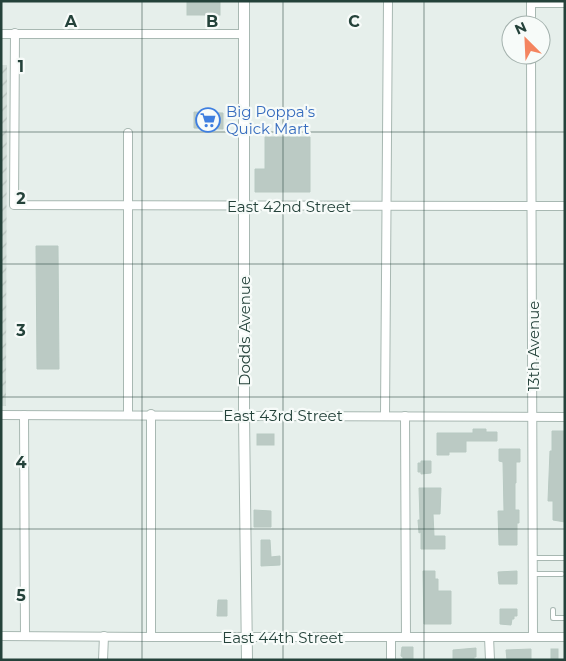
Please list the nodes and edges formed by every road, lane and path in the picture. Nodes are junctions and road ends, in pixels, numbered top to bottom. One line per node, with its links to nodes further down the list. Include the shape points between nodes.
1 (244, 1): 8 (street, Dodds Avenue)
2 (388, 1): 12 (street)
3 (531, 2): 4 (street); 5 (street)
4 (565, 3)
5 (531, 15)
6 (1, 34): 7 (street)
7 (15, 34): 8 (street); 11 (street, East 42nd Street, via 14,205)
8 (243, 34): 13 (street, Dodds Avenue)
9 (531, 65): 14 (street, 13th Avenue)
10 (128, 133): 11 (street)
11 (128, 205): 13 (street, East 42nd Street); 19 (street)
12 (387, 205): 13 (street, East 42nd Street); 14 (street, East 42nd Street); 21 (street)
13 (243, 206): 20 (street, Dodds Avenue)
14 (531, 206): 15 (street, East 42nd Street); 23 (street, 13th Avenue)
15 (565, 206)
16 (151, 414): 19 (street, East 43rd Street); 20 (street, East 43rd Street); 40 (street)
17 (1, 415): 18 (street, East 43rd Street)
18 (24, 415): 19 (street, East 43rd Street); 32 (street)
19 (128, 415)
20 (244, 415): 21 (street, East 43rd Street); 34 (street, Dodds Avenue)
21 (385, 415): 22 (street, East 43rd Street)
22 (405, 416): 23 (street, East 43rd Street); 36 (street)
23 (533, 417): 24 (street, East 43rd Street); 25 (street, 13th Avenue)
24 (565, 417)
25 (533, 558): 26 (lane); 27 (street, 13th Avenue)
26 (565, 558)
27 (533, 574): 28 (lane); 38 (street, 13th Avenue)
28 (562, 574)
29 (553, 610): 30 (lane, via 552,618)
30 (565, 618)
31 (1, 636): 32 (street, East 44th Street)
32 (25, 636): 33 (street, East 44th Street)
33 (104, 636): 40 (street, East 44th Street); 41 (street)
34 (247, 636): 35 (street, East 44th Street); 40 (street, East 44th Street); 42 (street, Dodds Avenue)
35 (391, 637): 36 (street, East 44th Street); 43 (street)
36 (406, 637): 37 (street, East 44th Street)
37 (489, 637): 38 (street, East 44th Street); 44 (street)
38 (534, 637): 39 (street, East 44th Street)
39 (565, 637)
40 (151, 638)
41 (103, 660)
42 (247, 660)
43 (391, 660)
44 (490, 660)

